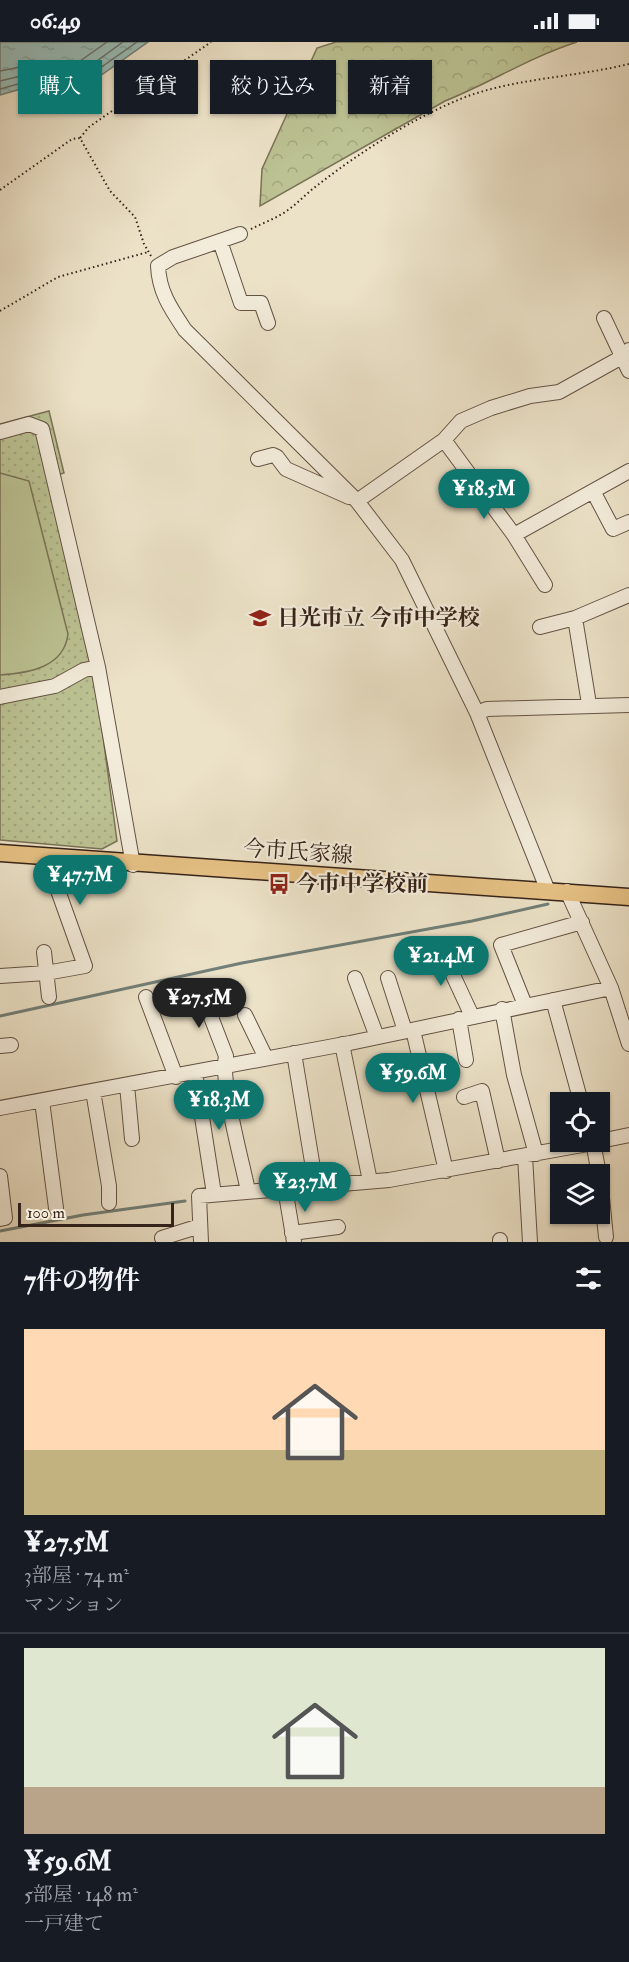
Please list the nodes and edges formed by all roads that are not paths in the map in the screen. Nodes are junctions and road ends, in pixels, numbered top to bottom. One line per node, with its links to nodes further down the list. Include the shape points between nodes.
1 (240, 234): 2 (street)
2 (220, 241): 4 (street, via 241,303 261,303); 12 (street, via 158,266 166,300 185,330)
3 (604, 318): 5 (street)
4 (268, 323)
5 (626, 353): 6 (street); 8 (street, via 559,392 530,396 461,421)
6 (629, 371)
7 (0, 432): 19 (street, via 29,424 42,429)
8 (444, 440): 12 (street); 14 (street)
9 (258, 459): 12 (street, via 273,455 295,474)
10 (629, 471): 11 (street)
11 (593, 491): 13 (street, via 613,529); 14 (street)
12 (357, 501): 23 (street, via 402,560)
13 (629, 522)
14 (514, 535): 15 (street)
15 (545, 585)
16 (629, 596): 17 (street)
17 (575, 618): 18 (street); 21 (street)
18 (540, 627)
19 (98, 667): 20 (street, via 55,686); 26 (street)
20 (0, 697)
21 (589, 704): 22 (street); 23 (street, via 487,709)
22 (629, 705)
23 (477, 713): 27 (street)
24 (0, 853): 25 (main road, 今市氏家線)
25 (46, 857): 26 (main road, 今市氏家線); 33 (street, via 85,966)
26 (133, 865): 27 (main road, 今市氏家線)
27 (548, 891): 28 (main road, 今市氏家線)
28 (567, 891): 29 (main road, 今市氏家線); 30 (street)
29 (629, 897)
30 (582, 922): 37 (street); 42 (street, via 501,945)
31 (439, 945): 45 (street)
32 (44, 952): 33 (street)
33 (46, 973): 34 (street); 39 (street)
34 (0, 975)
35 (355, 978): 47 (street)
36 (388, 978): 46 (street)
37 (611, 988): 41 (street); 49 (street)
38 (201, 991): 53 (street, via 226,1056)
39 (49, 997)
40 (146, 997): 55 (street)
41 (553, 1000): 42 (street); 58 (street)
42 (525, 1005): 43 (street)
43 (502, 1009): 45 (street); 66 (street)
44 (245, 1016): 51 (street)
45 (465, 1018): 46 (street); 52 (street)
46 (409, 1031): 47 (street); 68 (street)
47 (377, 1037): 48 (street)
48 (342, 1044): 50 (street); 70 (street)
49 (629, 1044)
50 (294, 1053): 51 (street); 71 (street)
51 (266, 1058): 53 (street)
52 (466, 1060)
53 (224, 1065): 54 (street); 73 (street)
54 (195, 1072): 55 (street); 74 (street)
55 (176, 1077): 56 (street)
56 (127, 1085): 57 (street); 63 (street)
57 (93, 1091): 60 (street); 75 (street)
58 (578, 1092)
59 (464, 1097): 67 (street, via 482,1091)
60 (42, 1101): 61 (street); 76 (street)
61 (0, 1108)
62 (629, 1135): 64 (street)
63 (132, 1139)
64 (610, 1139)
65 (550, 1151): 66 (street)
66 (530, 1155): 67 (street); 85 (street)
67 (498, 1161): 68 (street)
68 (446, 1171): 70 (street)
69 (0, 1176): 77 (street, via 5,1218)
70 (370, 1181): 71 (street)
71 (316, 1186): 72 (street)
72 (285, 1188): 73 (street); 83 (street)
73 (248, 1191): 74 (street)
74 (214, 1194): 79 (street, via 199,1196)
75 (109, 1203)
76 (56, 1208)
77 (0, 1219)
78 (605, 1224): 81 (street)
79 (200, 1226): 82 (street); 84 (street)
80 (338, 1227): 83 (street)
81 (606, 1237)
82 (162, 1238)
83 (293, 1238)
84 (201, 1242)
85 (530, 1242)

